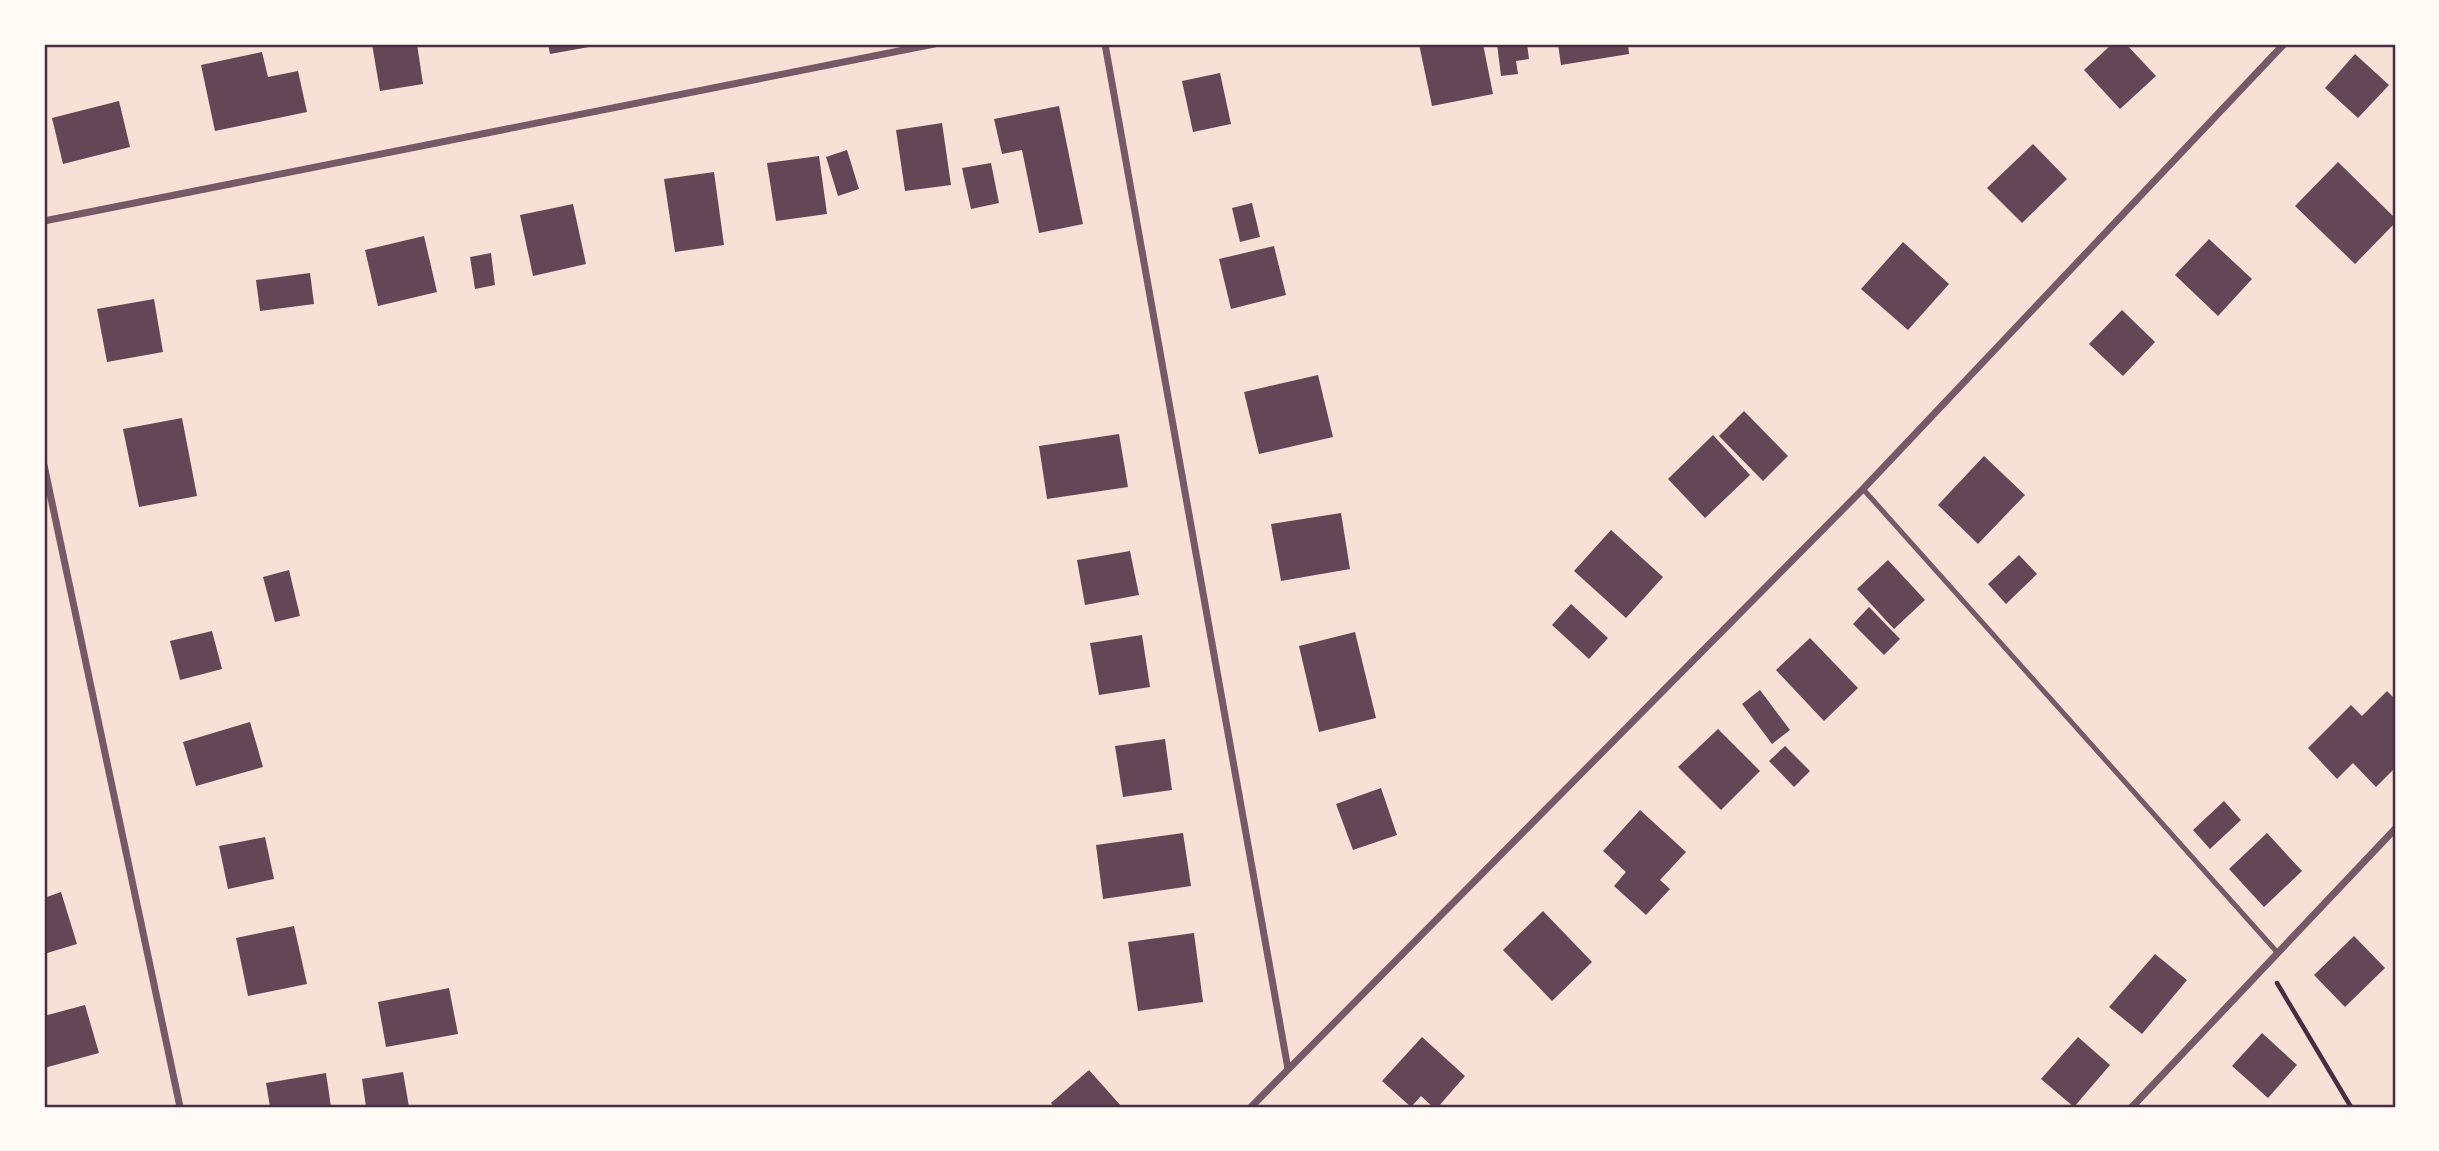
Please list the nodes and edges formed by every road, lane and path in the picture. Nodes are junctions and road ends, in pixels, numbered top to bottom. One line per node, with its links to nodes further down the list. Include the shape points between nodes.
1 (934, 44): 4 (street)
2 (1105, 44): 10 (street)
3 (2284, 44): 6 (street)
4 (44, 221)
5 (44, 465): 11 (street)
6 (1863, 489): 8 (lane); 10 (street)
7 (2395, 829): 8 (street)
8 (2277, 952): 9 (street)
9 (2266, 964): 13 (street); 14 (path)
10 (1288, 1069): 12 (street)
11 (180, 1107)
12 (1251, 1107)
13 (2132, 1107)
14 (2351, 1107)

